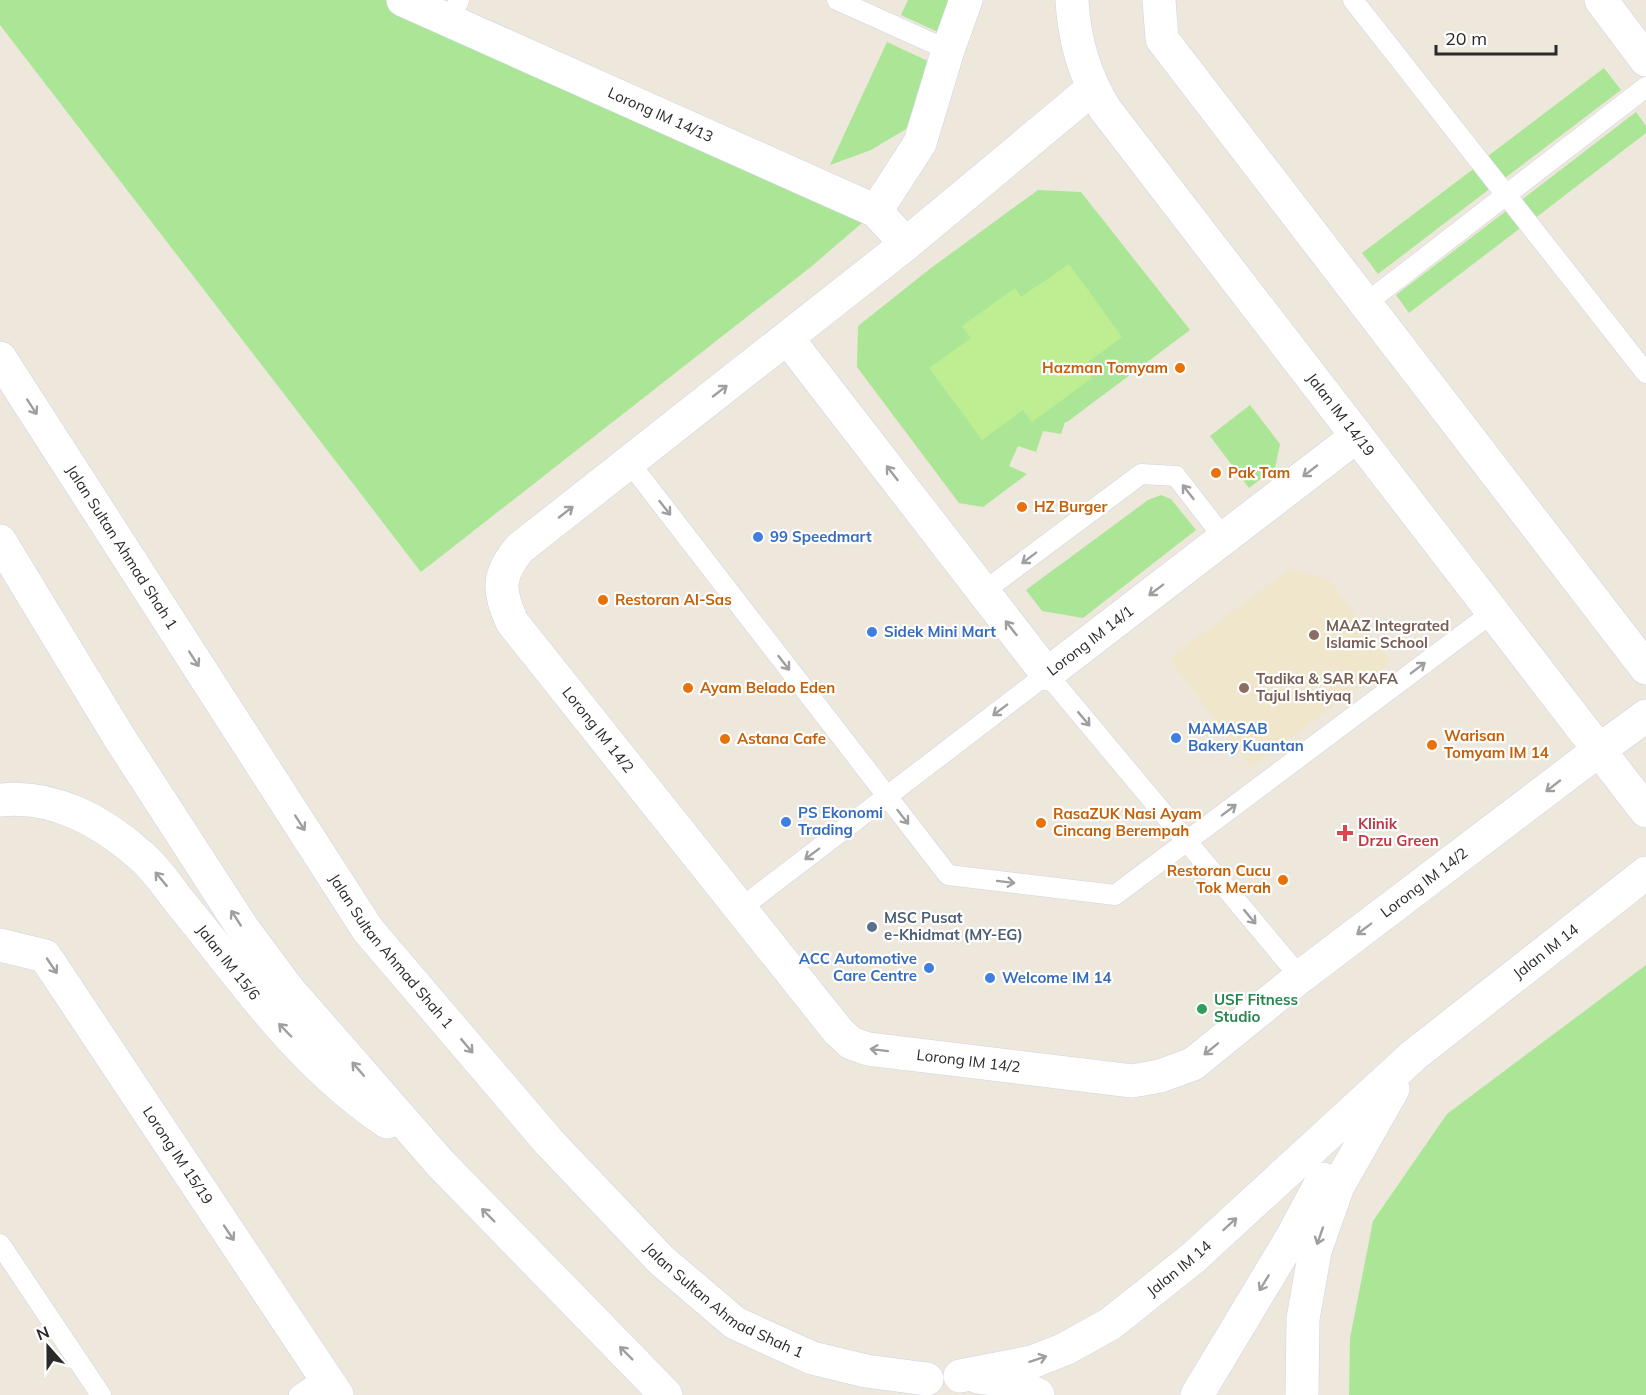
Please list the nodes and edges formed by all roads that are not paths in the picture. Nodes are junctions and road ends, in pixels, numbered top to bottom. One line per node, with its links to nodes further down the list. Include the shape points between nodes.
1 (403, 0): 8 (street, Lorong IM 14/13)
2 (837, 0): 9 (lane)
3 (966, 0): 9 (street)
4 (1072, 0): 12 (street, Jalan IM 14/19, via 1078,47)
5 (1159, 0): 16 (street, via 1162,39)
6 (1353, 0): 13 (lane)
7 (1600, 0): 10 (street)
8 (454, 11): 14 (street, Lorong IM 14/13)
9 (948, 50): 14 (street, via 920,143)
10 (1646, 60)
11 (1646, 87): 13 (lane)
12 (1092, 88): 15 (street, Lorong IM 14/2); 20 (street, Jalan IM 14/19)
13 (1505, 196): 16 (lane); 19 (lane)
14 (876, 211): 15 (street, Lorong IM 14/13)
15 (906, 244): 17 (street, Lorong IM 14/2)
16 (1365, 304): 26 (street)
17 (788, 339): 21 (street, Lorong IM 14/2, one-way to 17); 24 (street, Lorong IM 14/1, one-way to 17)
18 (0, 358): 43 (street, Jalan Sultan Ahmad Shah 1, one-way to 43, via 368,930 549,1142 661,1260 735,1323 812,1358 866,1371)
19 (1646, 373)
20 (1357, 436): 22 (street, Lorong IM 14/1, one-way to 22); 25 (street, Jalan IM 14/19)
21 (629, 462): 30 (lane, one-way to 30); 35 (street, Lorong IM 14/2, one-way to 21, via 512,622 503,601 502,581 508,562 520,548)
22 (1224, 538): 24 (lane, one-way to 24, via 1176,476 1141,474); 27 (street, Lorong IM 14/1, one-way to 27)
23 (0, 541): 40 (street, one-way to 23, via 288,988 242,927 119,737)
24 (983, 592): 27 (street, Lorong IM 14/1, one-way to 24)
25 (1493, 612): 29 (street, Jalan IM 14/19); 33 (lane, one-way to 25)
26 (1646, 668)
27 (1047, 674): 30 (lane, one-way to 30); 33 (lane, one-way to 33)
28 (1646, 716): 29 (street, Lorong IM 14/2)
29 (1599, 750): 32 (street, Jalan IM 14/19); 37 (street, Lorong IM 14/2, one-way to 37)
30 (887, 796): 33 (lane, one-way to 33, via 948,875 1114,895); 35 (lane, one-way to 35)
31 (0, 800): 40 (street, Jalan IM 15/6, one-way to 31, via 357,1102 318,1065 276,1021 141,855 81,814 54,804)
32 (1646, 811)
33 (1186, 842): 37 (lane, one-way to 37)
34 (1646, 873): 38 (street, Jalan IM 14)
35 (741, 908): 37 (street, Lorong IM 14/2, one-way to 35, via 1193,1064 1151,1078 1132,1081 891,1052 851,1043 837,1031)
36 (0, 945): 44 (street, Lorong IM 15/19, one-way to 44, via 45,956)
37 (1300, 977)
38 (1414, 1055): 39 (street, Jalan IM 14); 50 (street, one-way to 50, via 1338,1186 1315,1251 1303,1319)
39 (1363, 1103): 42 (street, Jalan IM 14, one-way to 39, via 1032,1362 1110,1324 1192,1258); 49 (street, Jalan IM 14, one-way to 49, via 1292,1237)
40 (440, 1163): 46 (street, one-way to 40)
41 (0, 1244): 45 (lane)
42 (960, 1376): 43 (street); 48 (street, via 993,1379)
43 (927, 1379): 47 (street)
44 (320, 1389)
45 (101, 1395)
46 (666, 1395)
47 (881, 1395)
48 (1038, 1395)
49 (1197, 1395)
50 (1302, 1395)

